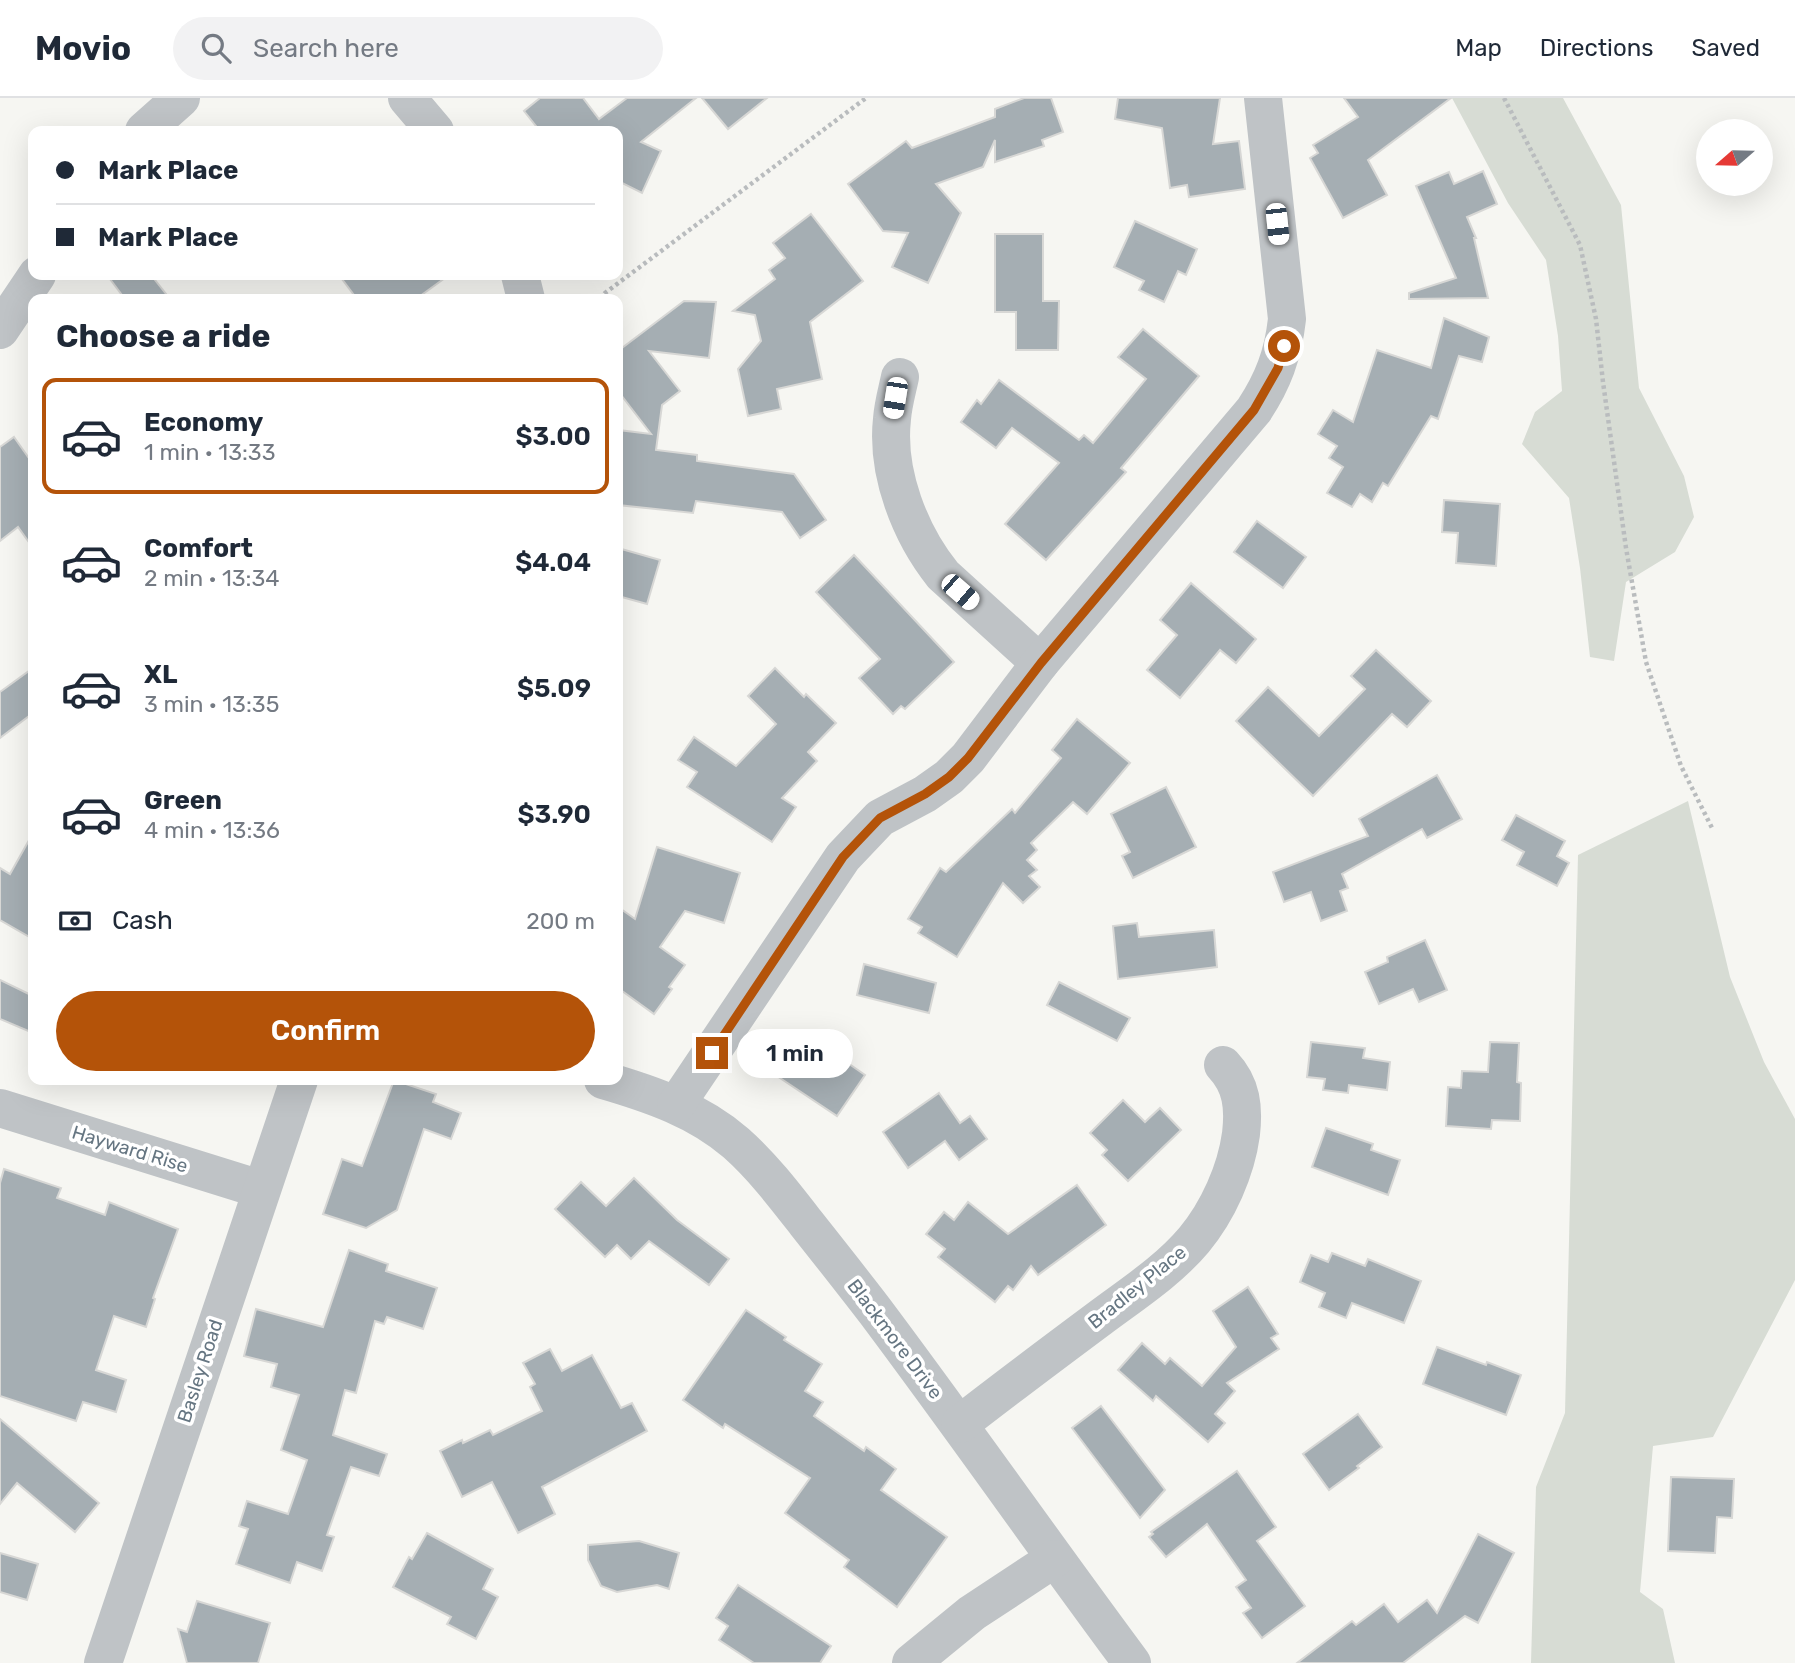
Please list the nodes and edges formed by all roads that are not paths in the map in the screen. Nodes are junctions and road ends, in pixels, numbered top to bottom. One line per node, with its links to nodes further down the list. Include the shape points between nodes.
1 (181, 98): 4 (street)
2 (407, 98): 5 (street)
3 (1263, 98): 9 (street, via 1287,319 1278,368 1254,410)
4 (150, 126)
5 (431, 126)
6 (34, 280): 7 (street)
7 (0, 330)
8 (900, 377): 9 (street, via 891,421 892,452 898,484 918,537 943,575)
9 (1041, 663): 13 (street, via 959,768 925,794 880,818 843,857)
10 (1223, 1065): 16 (street, Bradley Place, via 1232,1074 1241,1101 1239,1147 1229,1179 1194,1240 1140,1289)
11 (297, 1085): 15 (street, Basley Road)
12 (618, 1085): 13 (street, Blackmore Drive)
13 (676, 1105): 16 (street, Blackmore Drive, via 737,1144 768,1177)
14 (0, 1108): 15 (street, Hayward Rise)
15 (260, 1189): 18 (street, Basley Road)
16 (960, 1423): 17 (street, Blackmore Drive)
17 (1054, 1559): 19 (street, via 972,1613); 20 (street, Blackmore Drive)
18 (103, 1663)
19 (911, 1663)
20 (1132, 1663)

